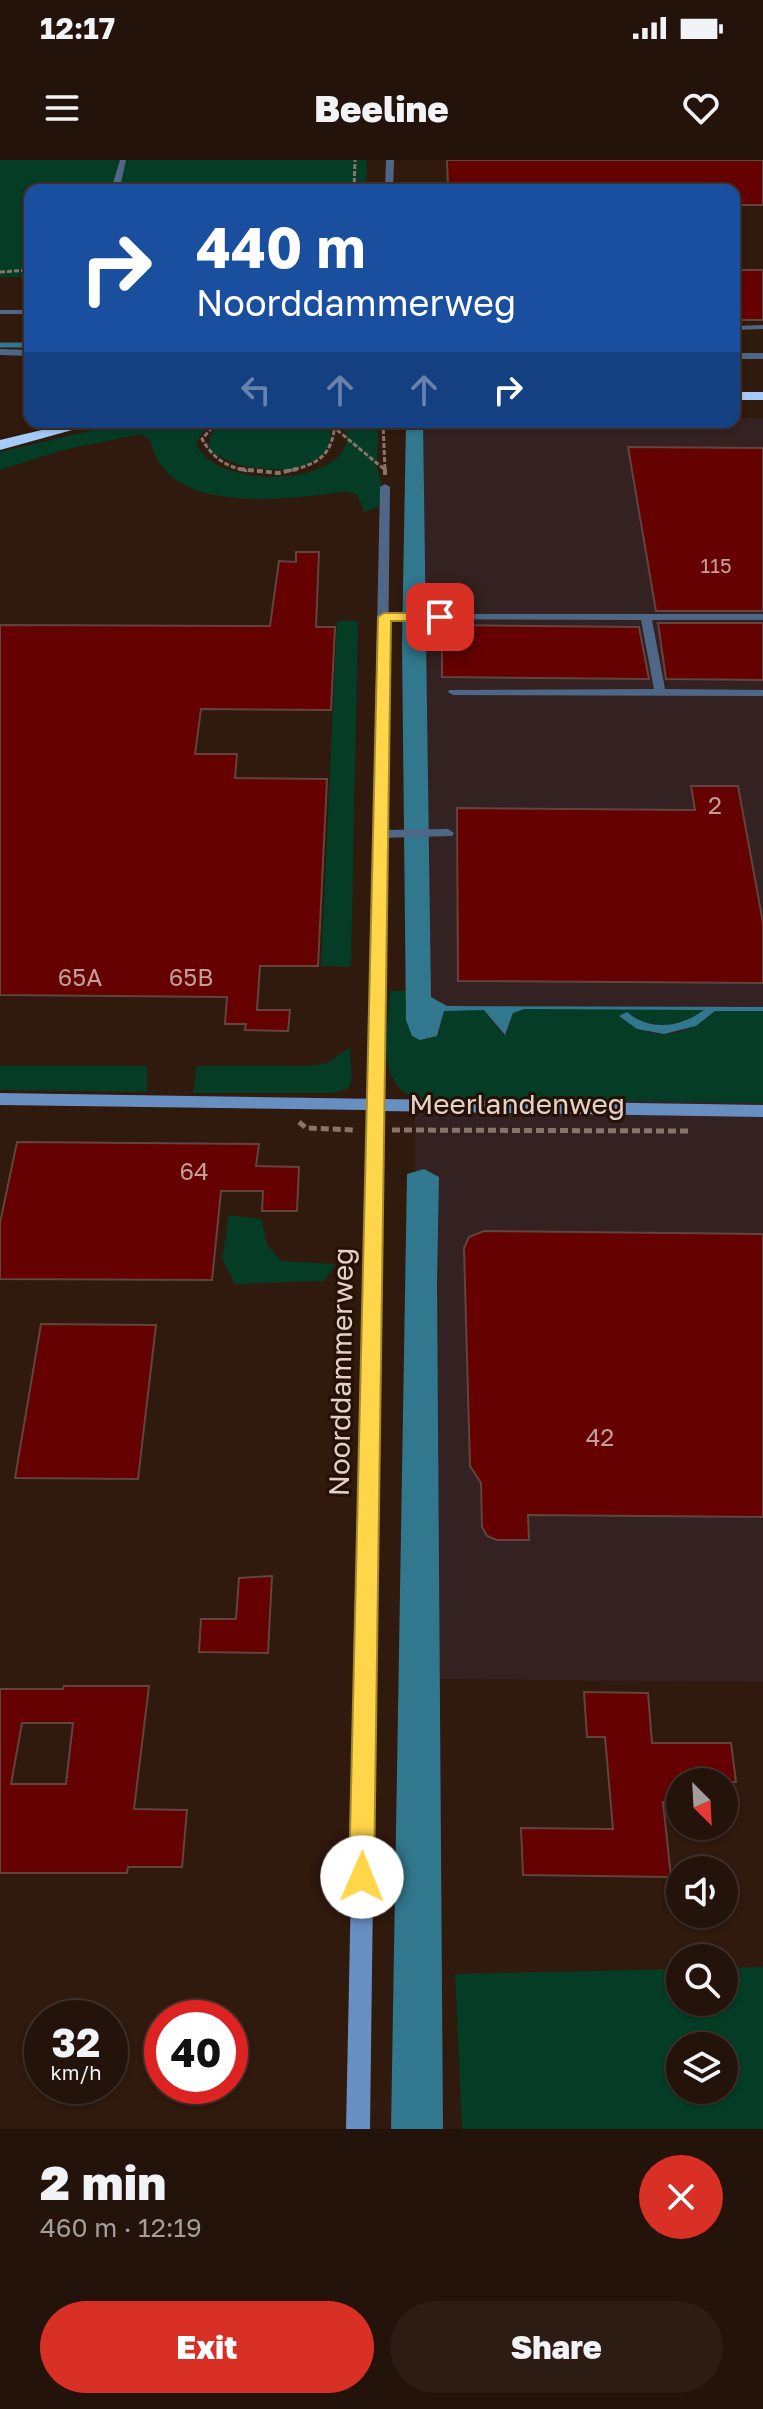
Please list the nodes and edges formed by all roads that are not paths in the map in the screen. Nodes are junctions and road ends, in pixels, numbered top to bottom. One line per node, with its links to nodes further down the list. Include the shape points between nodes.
1 (123, 160): 3 (lane)
2 (390, 160): 4 (street)
3 (117, 183)
4 (389, 184)
5 (0, 312): 6 (lane)
6 (24, 312)
7 (763, 327): 8 (lane)
8 (740, 328)
9 (0, 352): 10 (street)
10 (24, 353)
11 (740, 356): 12 (street)
12 (763, 356)
13 (740, 385): 14 (highway)
14 (763, 385)
15 (740, 396): 16 (highway)
16 (763, 396)
17 (24, 426): 19 (highway)
18 (69, 428): 20 (highway)
19 (0, 433)
20 (0, 445)
21 (385, 487): 22 (street, Noorddammerweg)
22 (388, 617): 23 (lane); 28 (street, Noorddammerweg)
23 (646, 617): 24 (lane); 26 (lane)
24 (763, 617)
25 (453, 692): 26 (lane)
26 (660, 692): 27 (lane)
27 (763, 693)
28 (387, 833): 29 (lane); 31 (street, Noorddammerweg)
29 (445, 833)
30 (0, 1099): 31 (street, Meerlandenweg)
31 (375, 1104): 32 (street, Meerlandenweg); 33 (street, Noorddammerweg)
32 (763, 1111)
33 (358, 2129)

